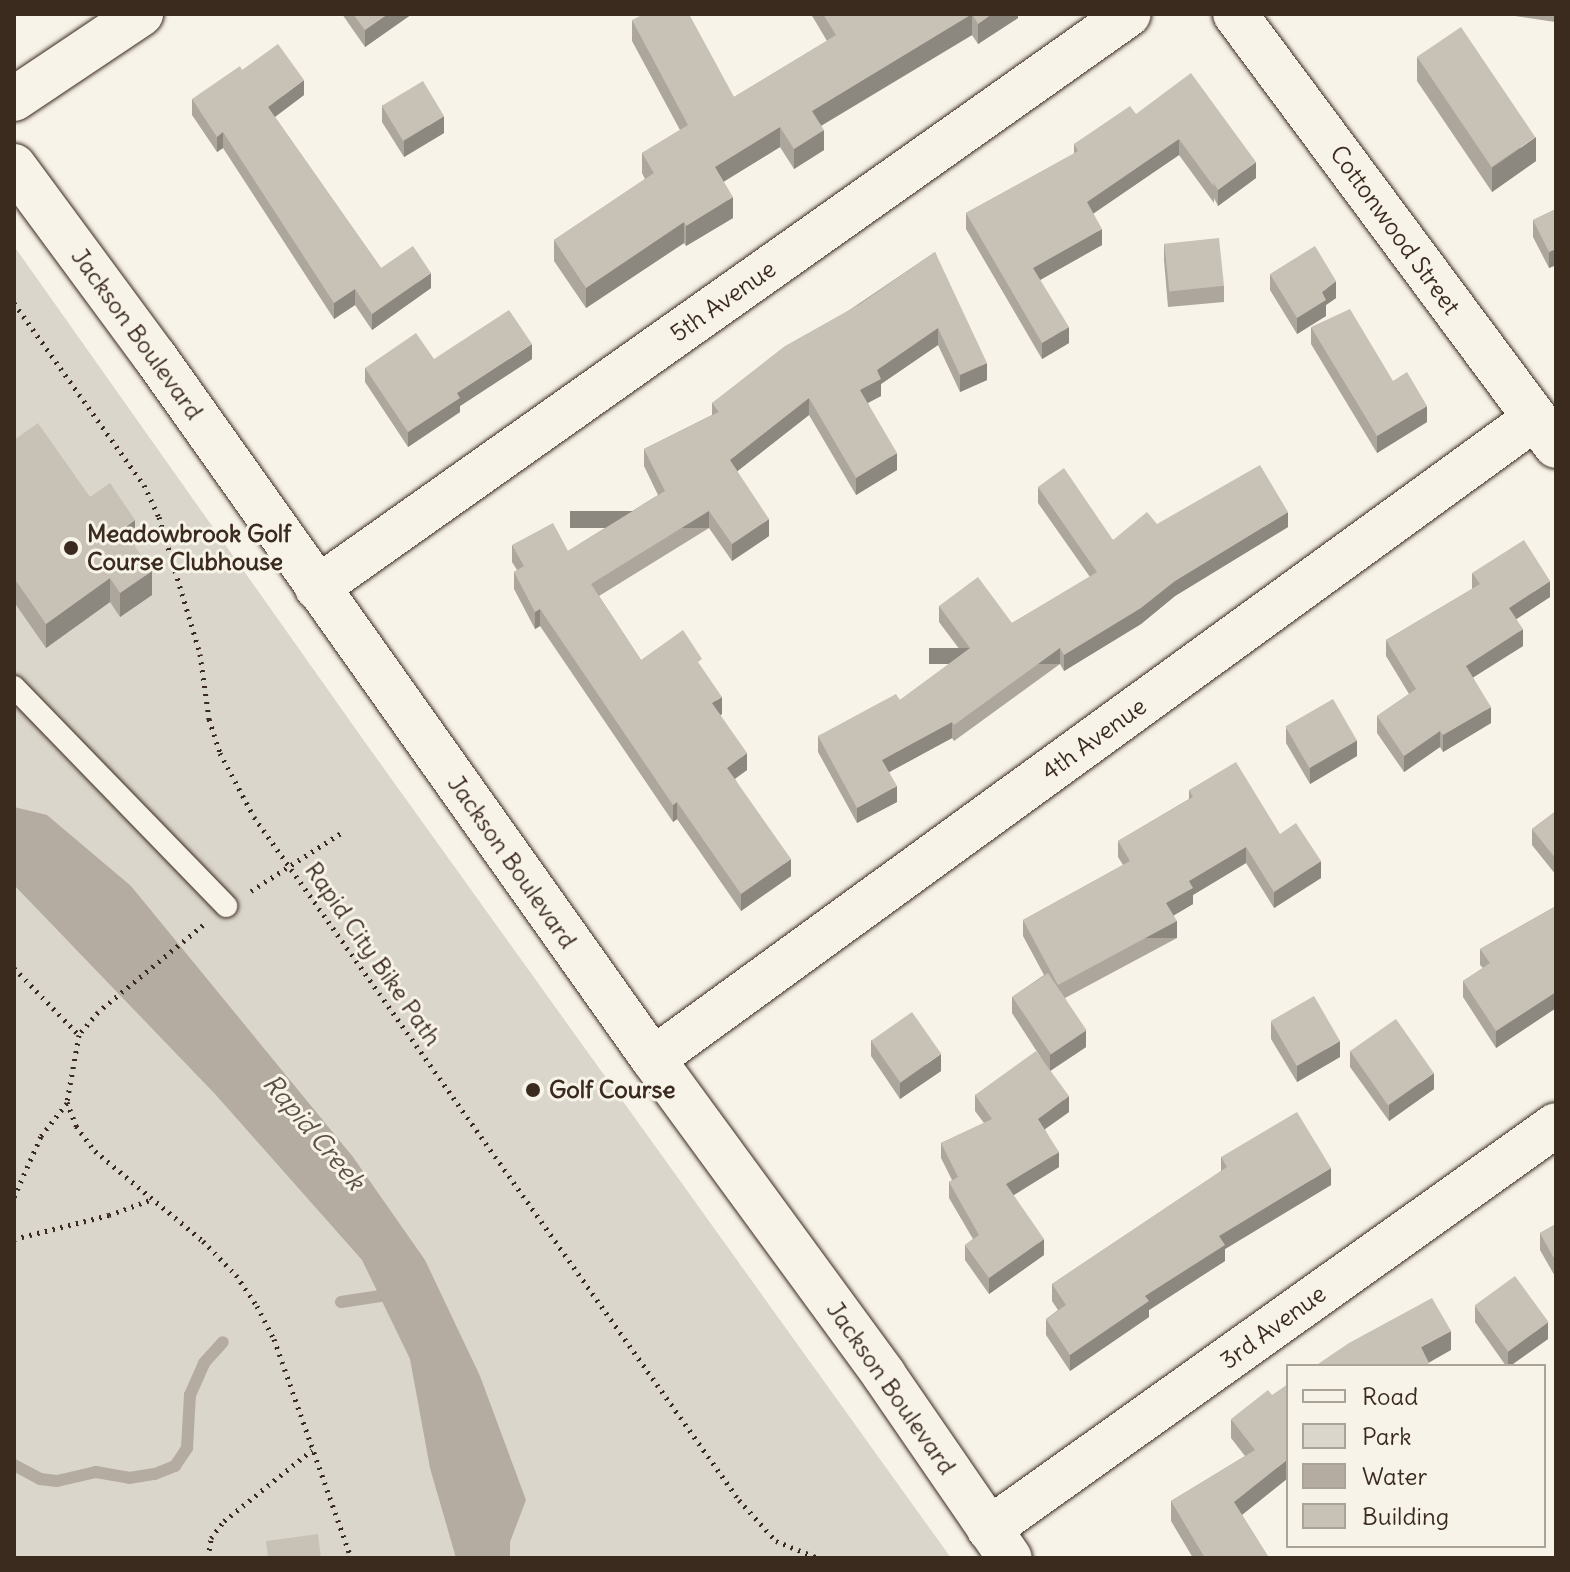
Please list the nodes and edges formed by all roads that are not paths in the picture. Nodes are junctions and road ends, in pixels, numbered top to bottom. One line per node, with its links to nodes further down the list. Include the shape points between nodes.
1 (141, 14): 4 (street)
2 (1129, 14): 7 (street, 5th Avenue)
3 (1235, 14): 6 (street, Cottonwood Street)
4 (14, 99)
5 (14, 166): 7 (street, Jackson Boulevard)
6 (1545, 432): 10 (street, 4th Avenue)
7 (317, 588): 10 (street, Jackson Boulevard)
8 (14, 687): 9 (lane)
9 (226, 906)
10 (653, 1059): 12 (street, Jackson Boulevard)
11 (1556, 1125): 12 (street, 3rd Avenue)
12 (1000, 1544)

